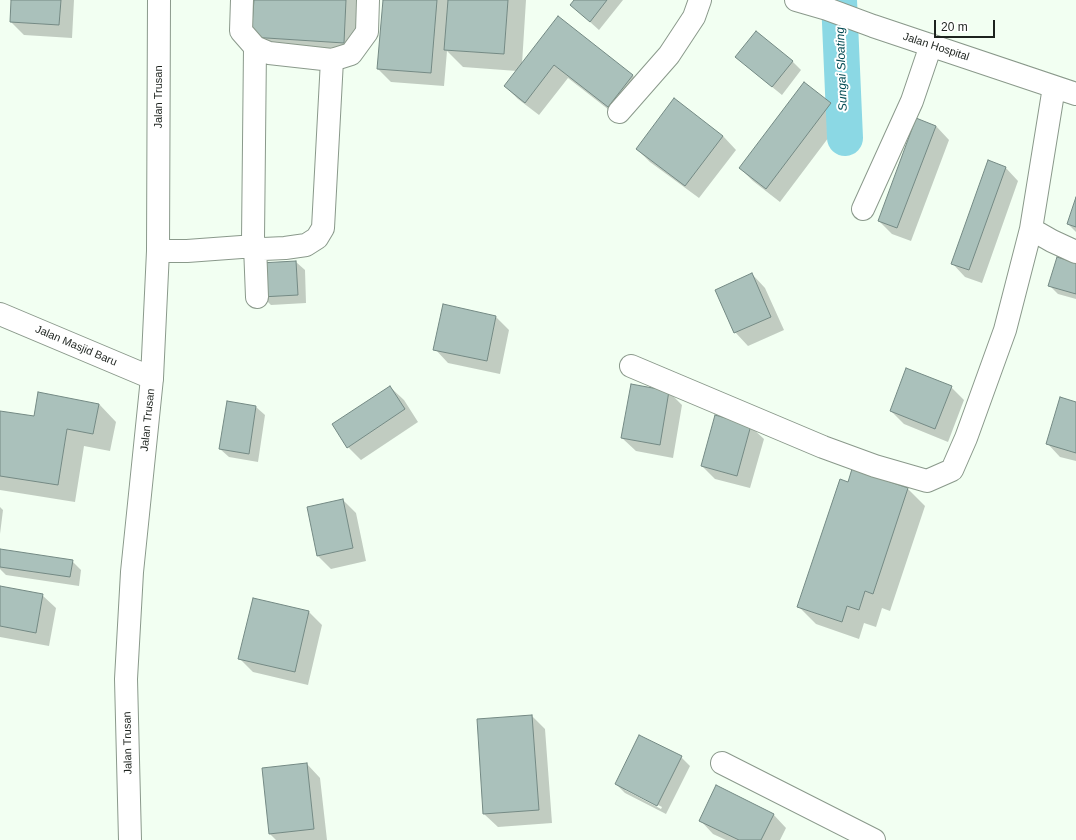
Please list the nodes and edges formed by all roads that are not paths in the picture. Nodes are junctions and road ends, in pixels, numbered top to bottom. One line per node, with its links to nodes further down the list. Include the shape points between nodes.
1 (159, 0): 15 (street, Jalan Trusan)
2 (242, 0): 7 (street, via 241,31)
3 (368, 0): 8 (street, via 366,32 351,54)
4 (700, 0): 11 (street, via 694,17 669,55)
5 (796, 0): 6 (street, Jalan Hospital)
6 (931, 45): 9 (street, Jalan Hospital); 12 (street, via 912,102)
7 (255, 47): 8 (street, via 268,53); 14 (street)
8 (332, 60): 14 (street, via 323,228 317,238 306,245 263,249)
9 (1054, 86): 10 (street, Jalan Hospital); 13 (street)
10 (1076, 94)
11 (619, 112)
12 (863, 209)
13 (1031, 229): 16 (street); 19 (street, via 1005,330 966,438 952,470 927,481 823,447)
14 (255, 246): 15 (street); 17 (street)
15 (158, 251): 20 (street, Jalan Trusan)
16 (1076, 252)
17 (257, 296)
18 (0, 314): 20 (street, Jalan Masjid Baru)
19 (631, 366)
20 (152, 378): 22 (street, Jalan Trusan, via 131,580 126,679)
21 (722, 763): 23 (street)
22 (130, 840)
23 (874, 840)

